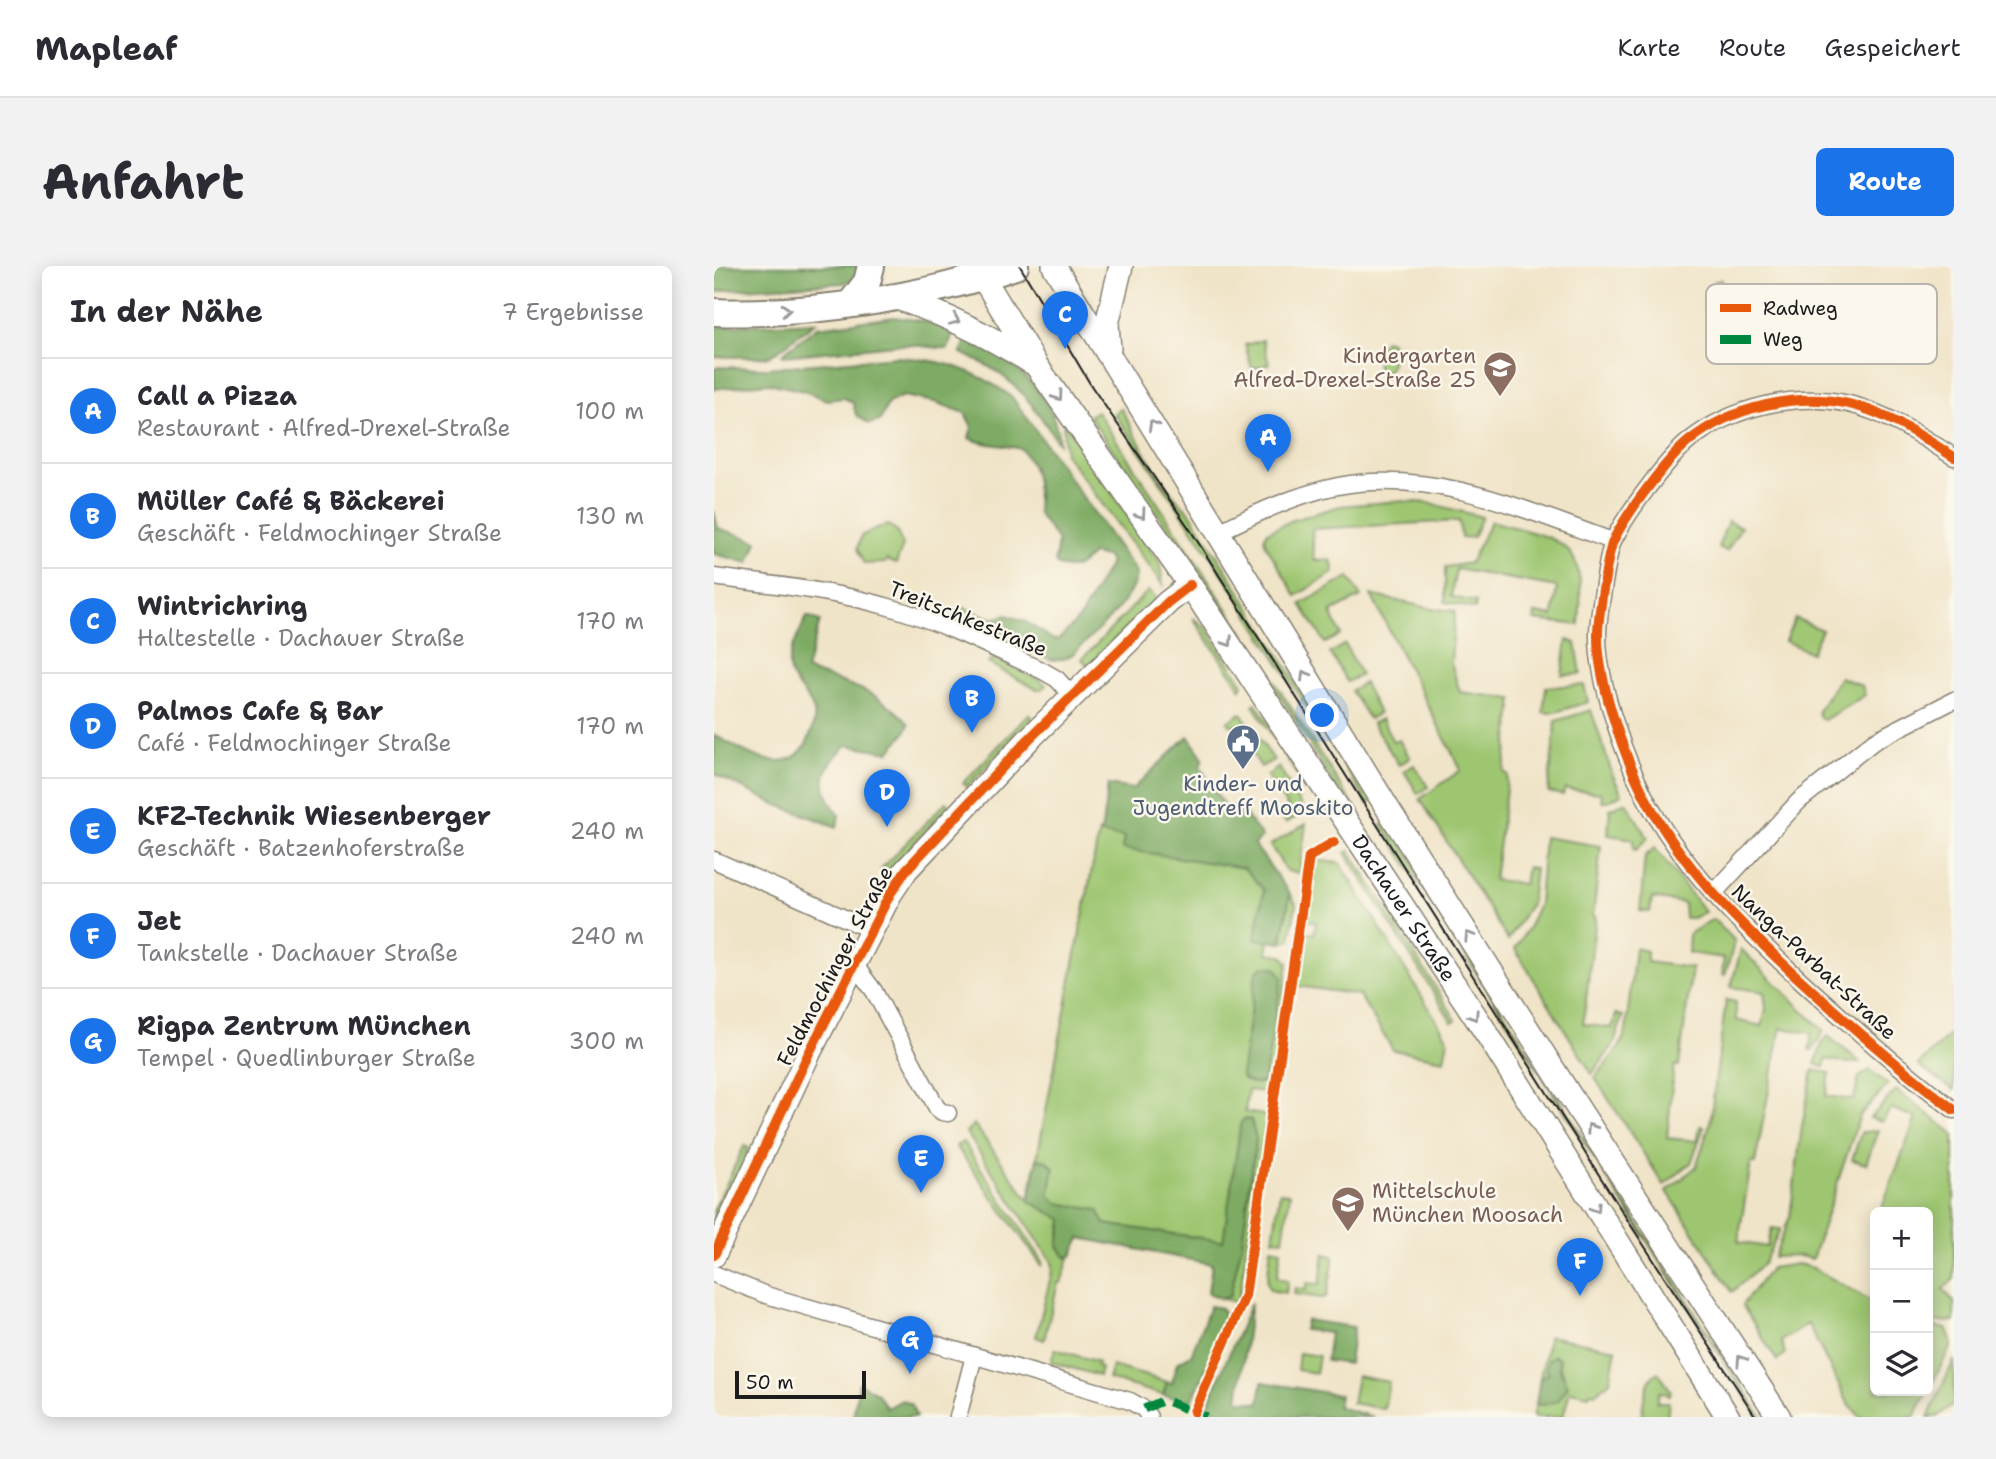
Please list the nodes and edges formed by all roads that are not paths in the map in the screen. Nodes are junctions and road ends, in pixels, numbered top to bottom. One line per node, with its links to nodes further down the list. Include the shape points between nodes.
1 (871, 266): 7 (main road, via 867,282)
2 (1015, 266): 5 (main road)
3 (1054, 266): 9 (main road, Dachauer Straße)
4 (1121, 266): 9 (main road, via 1107,324)
5 (979, 271): 6 (main road); 10 (main road, Dachauer Straße)
6 (891, 296): 7 (main road); 10 (main road, one-way to 10, via 963,324)
7 (851, 303): 8 (main road, one-way to 7)
8 (714, 312)
9 (1109, 352): 12 (main road, Dachauer Straße, one-way to 9)
10 (1036, 365): 15 (main road, Dachauer Straße, one-way to 15)
11 (1954, 457): 13 (street, Nanga-Parbat-Straße, via 1889,417 1848,404 1806,399 1763,405 1726,419 1689,441 1656,478)
12 (1219, 532): 13 (street, via 1310,493 1382,482 1466,492); 30 (main road, Dachauer Straße, one-way to 12, via 1395,820)
13 (1612, 541): 19 (street, Nanga-Parbat-Straße, via 1598,634 1608,699 1644,795)
14 (714, 577): 16 (street, Treitschkestraße, via 812,590 896,609 1043,671)
15 (1191, 584): 16 (main road, Feldmochinger Straße); 29 (main road, Dachauer Straße, one-way to 29, via 1489,1037)
16 (1073, 697): 20 (main road, Feldmochinger Straße, via 906,870)
17 (1954, 700): 19 (street, via 1874,741 1799,801)
18 (714, 860): 20 (street)
19 (1713, 894): 22 (street, Nanga-Parbat-Straße, via 1842,1018)
20 (871, 930): 21 (main road, Feldmochinger Straße)
21 (854, 964): 23 (street, via 874,991 937,1108); 24 (main road, Feldmochinger Straße)
22 (1954, 1110)
23 (948, 1113)
24 (714, 1255)
25 (714, 1274): 26 (street, via 766,1295)
26 (974, 1356): 27 (street, via 1130,1401); 28 (street)
27 (1146, 1413)
28 (958, 1417)
29 (1728, 1417)
30 (1779, 1417)

